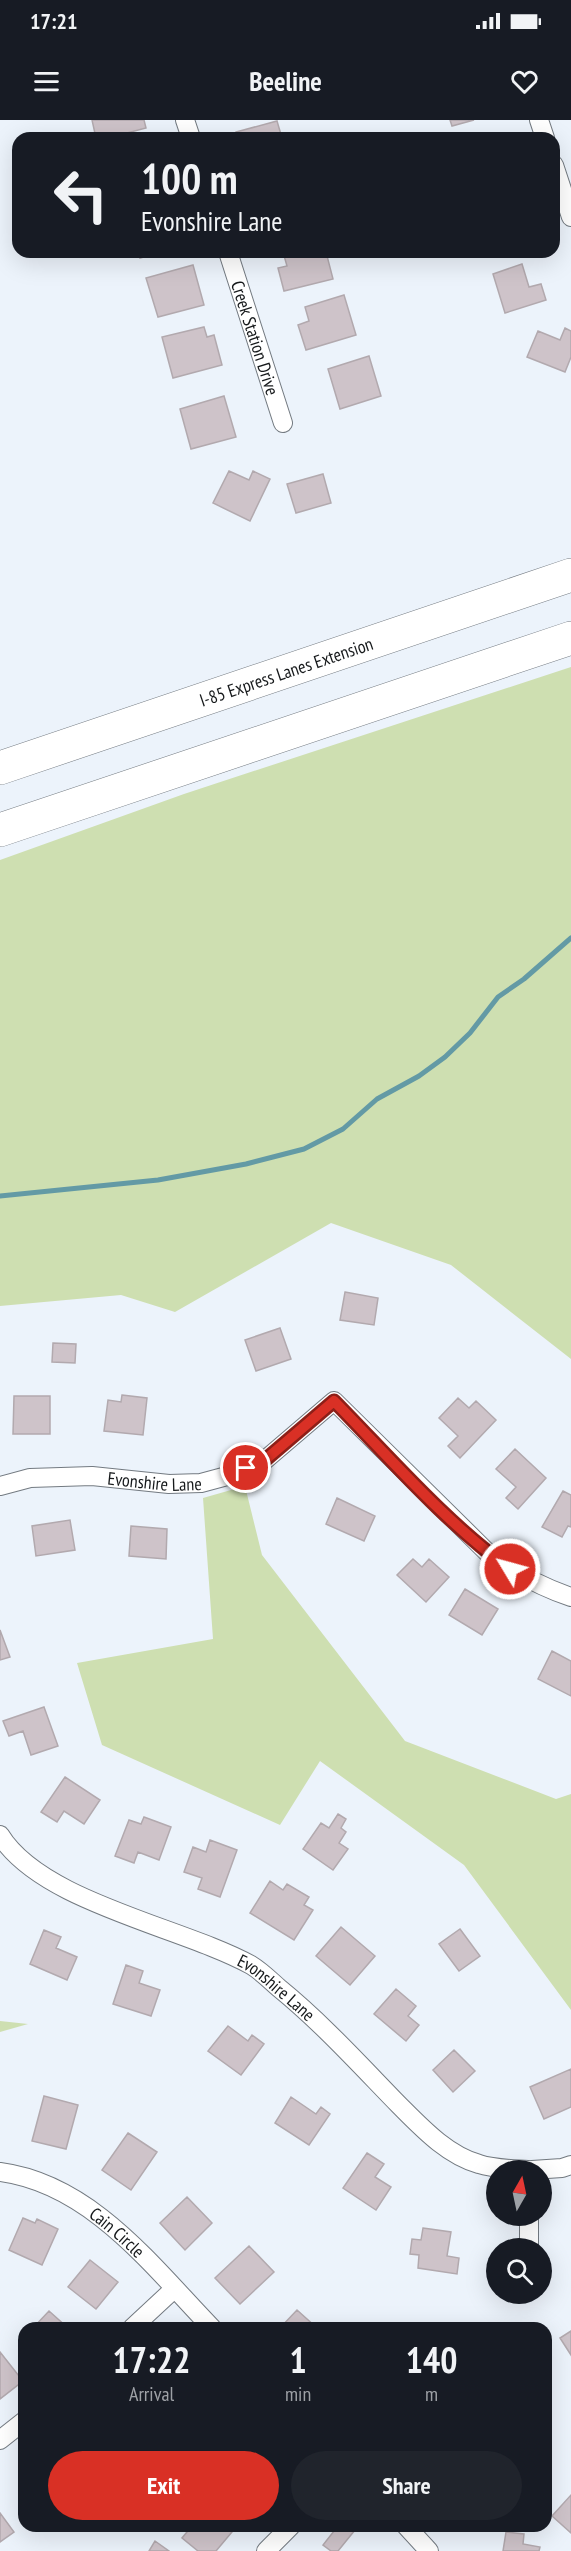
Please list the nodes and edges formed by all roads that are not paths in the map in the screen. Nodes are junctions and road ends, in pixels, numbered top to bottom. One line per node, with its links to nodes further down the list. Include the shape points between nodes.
1 (560, 183): 2 (street)
2 (571, 217)
3 (230, 258): 4 (street, Creek Station Drive)
4 (283, 423)
5 (571, 575): 7 (highway, I-85 Express Lanes Extension)
6 (571, 638): 8 (highway)
7 (0, 768)
8 (0, 830)
9 (0, 1486): 10 (street, Evonshire Lane, via 30,1478 92,1476 169,1484 201,1483 265,1460 334,1401 489,1554 553,1591)
10 (571, 1597)
11 (0, 1835): 12 (street, Evonshire Lane, via 38,1873 68,1891 252,1966 300,2004 417,2123 452,2152)
12 (486, 2165)
13 (571, 2165): 14 (street, Evonshire Lane)
14 (552, 2169)
15 (0, 2172): 16 (street, Cain Circle, via 24,2175 79,2201 116,2230)
16 (174, 2289): 17 (street); 18 (street, Cain Circle)
17 (138, 2322)
18 (206, 2322)
19 (18, 2426): 20 (street)
20 (0, 2440)
21 (285, 2532): 23 (street)
22 (412, 2532): 24 (street)
23 (266, 2551)
24 (429, 2551)

